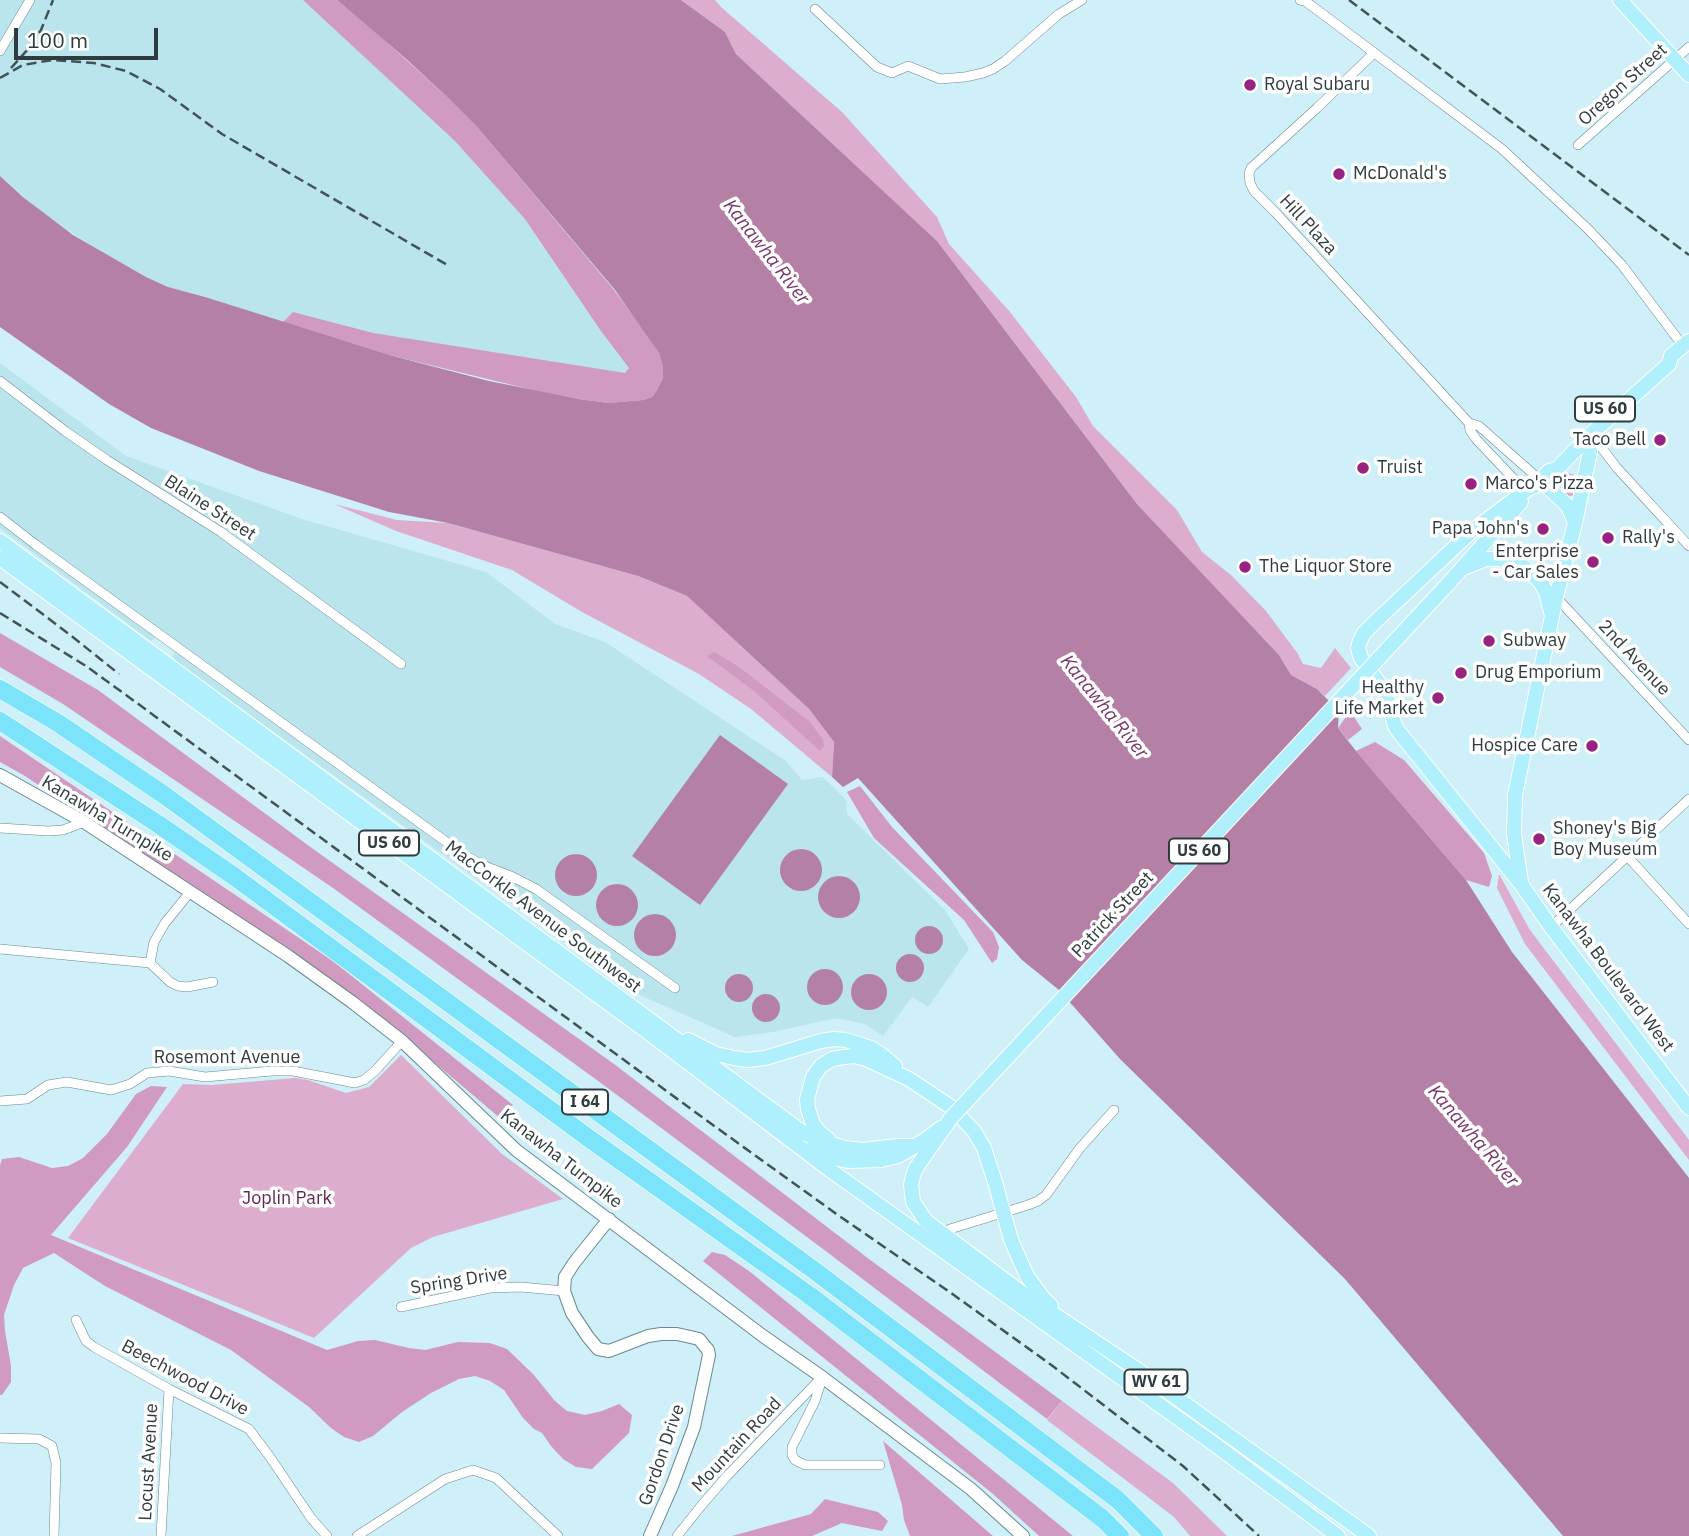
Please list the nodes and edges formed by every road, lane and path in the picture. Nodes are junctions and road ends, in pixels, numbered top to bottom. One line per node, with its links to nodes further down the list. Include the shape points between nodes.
1 (30, 0): 7 (street)
2 (1082, 0): 5 (street, via 993,69 940,79 908,66 892,73 877,67)
3 (1300, 0): 8 (street)
4 (1620, 0): 9 (main road)
5 (815, 9)
6 (1689, 47): 9 (street, Oregon Street)
7 (0, 51)
8 (1374, 53): 12 (street, via 1502,149 1588,229); 15 (street, Hill Plaza, via 1251,168 1250,183)
9 (1676, 60): 10 (main road); 11 (street, Oregon Street)
10 (1689, 75)
11 (1578, 145)
12 (1687, 346): 13 (main road, US 60)
13 (1671, 356): 16 (main road, US 60, via 1669,364); 17 (main road, US 60, via 1663,358 1578,434)
14 (0, 381): 27 (street, Blaine Street, via 107,460 221,532)
15 (1469, 423): 17 (street, Hill Plaza); 18 (street, Hill Plaza, via 1476,439)
16 (1591, 434): 17 (main road, US 60); 20 (main road, Kanawha Boulevard West); 22 (street)
17 (1544, 476): 18 (main road); 20 (main road)
18 (1527, 493): 24 (main road, Patrick Street / US 60); 35 (main road, Kanawha Boulevard West, via 1472,531 1436,564 1364,633 1358,648 1386,693 1399,732)
19 (0, 517): 45 (street, via 463,854 536,889)
20 (1575, 523): 25 (main road, Kanawha Boulevard West)
21 (0, 541): 46 (main road, MacCorkle Avenue Southwest / US 60)
22 (1689, 546)
23 (0, 558): 52 (main road, MacCorkle Avenue Southwest / US 60)
24 (1462, 569): 26 (main road, via 1486,559 1529,569 1546,592); 54 (main road, Patrick Street / US 60, bridge)
25 (1556, 597): 26 (main road, Kanawha Boulevard West); 30 (street, 2nd Avenue)
26 (1552, 618): 36 (main road, Kanawha Boulevard West, via 1515,795)
27 (401, 664)
28 (0, 689): 77 (highway, I 64, via 167,797 771,1238 1118,1500)
29 (0, 721): 76 (highway, I 64, via 235,877 809,1295)
30 (1689, 740)
31 (0, 775): 33 (main road, Kanawha Turnpike)
32 (1689, 799): 37 (street)
33 (84, 822): 34 (street, via 63,830); 39 (main road, Kanawha Turnpike)
34 (0, 828)
35 (1488, 842): 36 (main road, via 1504,850); 38 (main road, Kanawha Boulevard West)
36 (1515, 842): 38 (main road, Kanawha Boulevard West)
37 (1627, 856): 40 (street); 41 (street)
38 (1521, 884): 41 (main road, Kanawha Boulevard West)
39 (191, 891): 43 (street, via 155,942); 47 (main road, Kanawha Turnpike)
40 (1689, 924)
41 (1551, 927): 50 (main road, Kanawha Boulevard West)
42 (0, 949): 43 (street)
43 (150, 963): 44 (street, via 178,986)
44 (212, 982)
45 (675, 988)
46 (641, 1014): 48 (main road, via 711,1052 748,1060 821,1041 858,1043 882,1055); 53 (main road, MacCorkle Avenue Southwest / US 60, via 802,1132)
47 (402, 1041): 49 (street, Rosemont Avenue, via 375,1071 355,1083 293,1071 205,1077 169,1071 147,1073 111,1090 67,1082 27,1098); 56 (main road, Kanawha Turnpike, via 516,1150)
48 (909, 1079): 53 (main road, via 855,1056 832,1059 821,1066 808,1090 808,1109 819,1132); 55 (main road, via 951,1107 974,1131)
49 (0, 1101)
50 (1689, 1108)
51 (1114, 1110): 55 (street, via 1046,1195)
52 (777, 1129): 54 (main road, Patrick Street / US 60, via 814,1150 848,1161 898,1156); 57 (main road)
53 (845, 1148): 54 (main road, MacCorkle Avenue Southwest / US 60)
54 (919, 1148): 57 (main road, via 912,1195)
55 (1004, 1212): 57 (street, via 950,1228); 58 (main road)
56 (609, 1219): 60 (main road, via 565,1277); 64 (main road, Kanawha Turnpike)
57 (936, 1238): 59 (main road, WV 61)
58 (1012, 1240): 59 (main road); 63 (main road, via 1027,1276 1043,1298)
59 (1002, 1286): 63 (main road, WV 61); 78 (main road, WV 61)
60 (564, 1291): 61 (street, Spring Drive, via 490,1288); 73 (main road, Gordon Drive, via 572,1313 598,1349 609,1352 661,1334 699,1339 708,1349 694,1427)
61 (401, 1307)
62 (76, 1320): 65 (street, Beechwood Drive, via 94,1348)
63 (1081, 1333): 79 (main road, WV 61)
64 (822, 1377): 67 (street, via 792,1447 795,1460 805,1465); 74 (street, Mountain Road); 75 (main road, Kanawha Turnpike, via 971,1489)
65 (170, 1389): 69 (street, Locust Avenue); 70 (street, Beechwood Drive, via 249,1429)
66 (0, 1438): 68 (street, via 39,1439 52,1446 56,1463)
67 (880, 1465)
68 (54, 1536)
69 (161, 1536)
70 (327, 1536)
71 (358, 1536): 72 (street, via 445,1479 473,1469 496,1478)
72 (558, 1536)
73 (650, 1536)
74 (677, 1536)
75 (1023, 1536)
76 (1120, 1536)
77 (1154, 1536)
78 (1338, 1536)
79 (1369, 1536)

